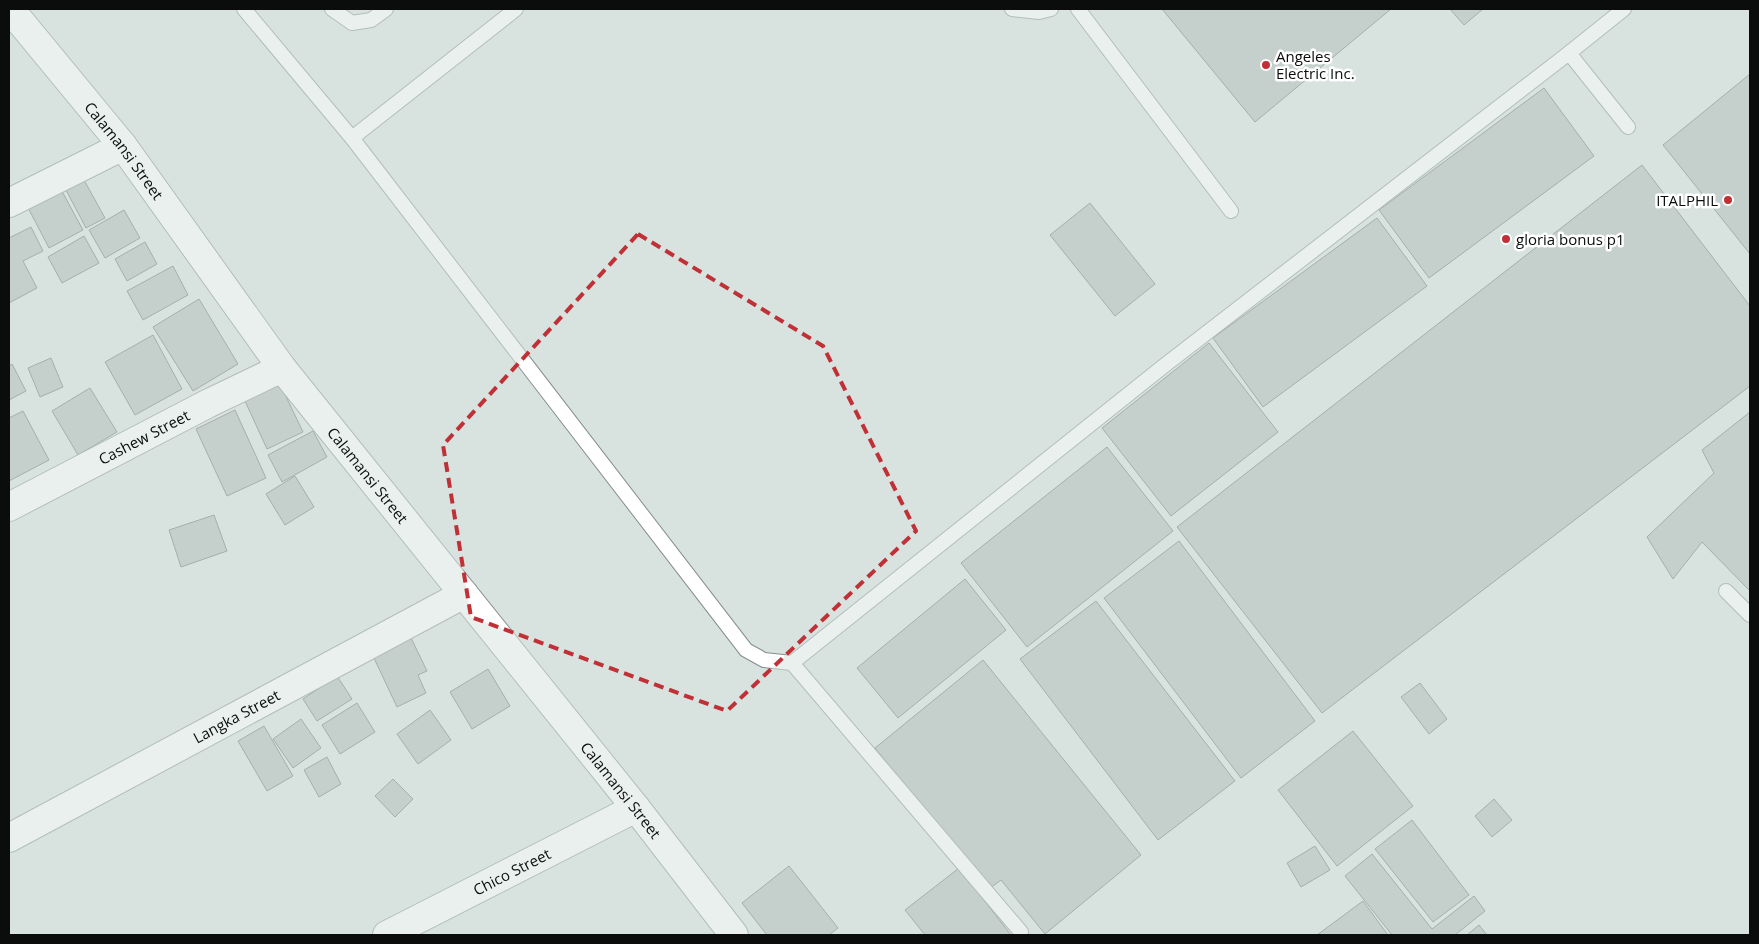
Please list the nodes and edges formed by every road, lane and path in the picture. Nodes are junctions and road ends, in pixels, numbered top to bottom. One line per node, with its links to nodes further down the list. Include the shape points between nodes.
1 (10, 9): 13 (street, Calamansi Street)
2 (244, 9): 12 (lane)
3 (332, 9): 4 (lane, via 352,23 371,20)
4 (386, 9)
5 (516, 9): 12 (lane)
6 (1012, 9): 7 (lane, via 1039,12)
7 (1051, 9)
8 (1078, 9): 15 (lane)
9 (1624, 9): 10 (lane)
10 (1569, 54): 11 (lane); 21 (lane, via 1165,365)
11 (1628, 127)
12 (352, 138): 21 (lane, via 746,650 764,660)
13 (122, 146): 14 (street); 16 (street, Calamansi Street)
14 (9, 203)
15 (1231, 210)
16 (282, 368): 17 (street, Cashew Street); 19 (street, Calamansi Street)
17 (9, 507)
18 (1726, 591): 20 (lane)
19 (464, 594): 22 (street, Calamansi Street); 23 (street, Langka Street)
20 (1750, 614)
21 (792, 663): 24 (lane)
22 (636, 808): 25 (street, Chico Street); 26 (street, Calamansi Street)
23 (9, 838)
24 (1021, 932)
25 (386, 935)
26 (734, 935)

